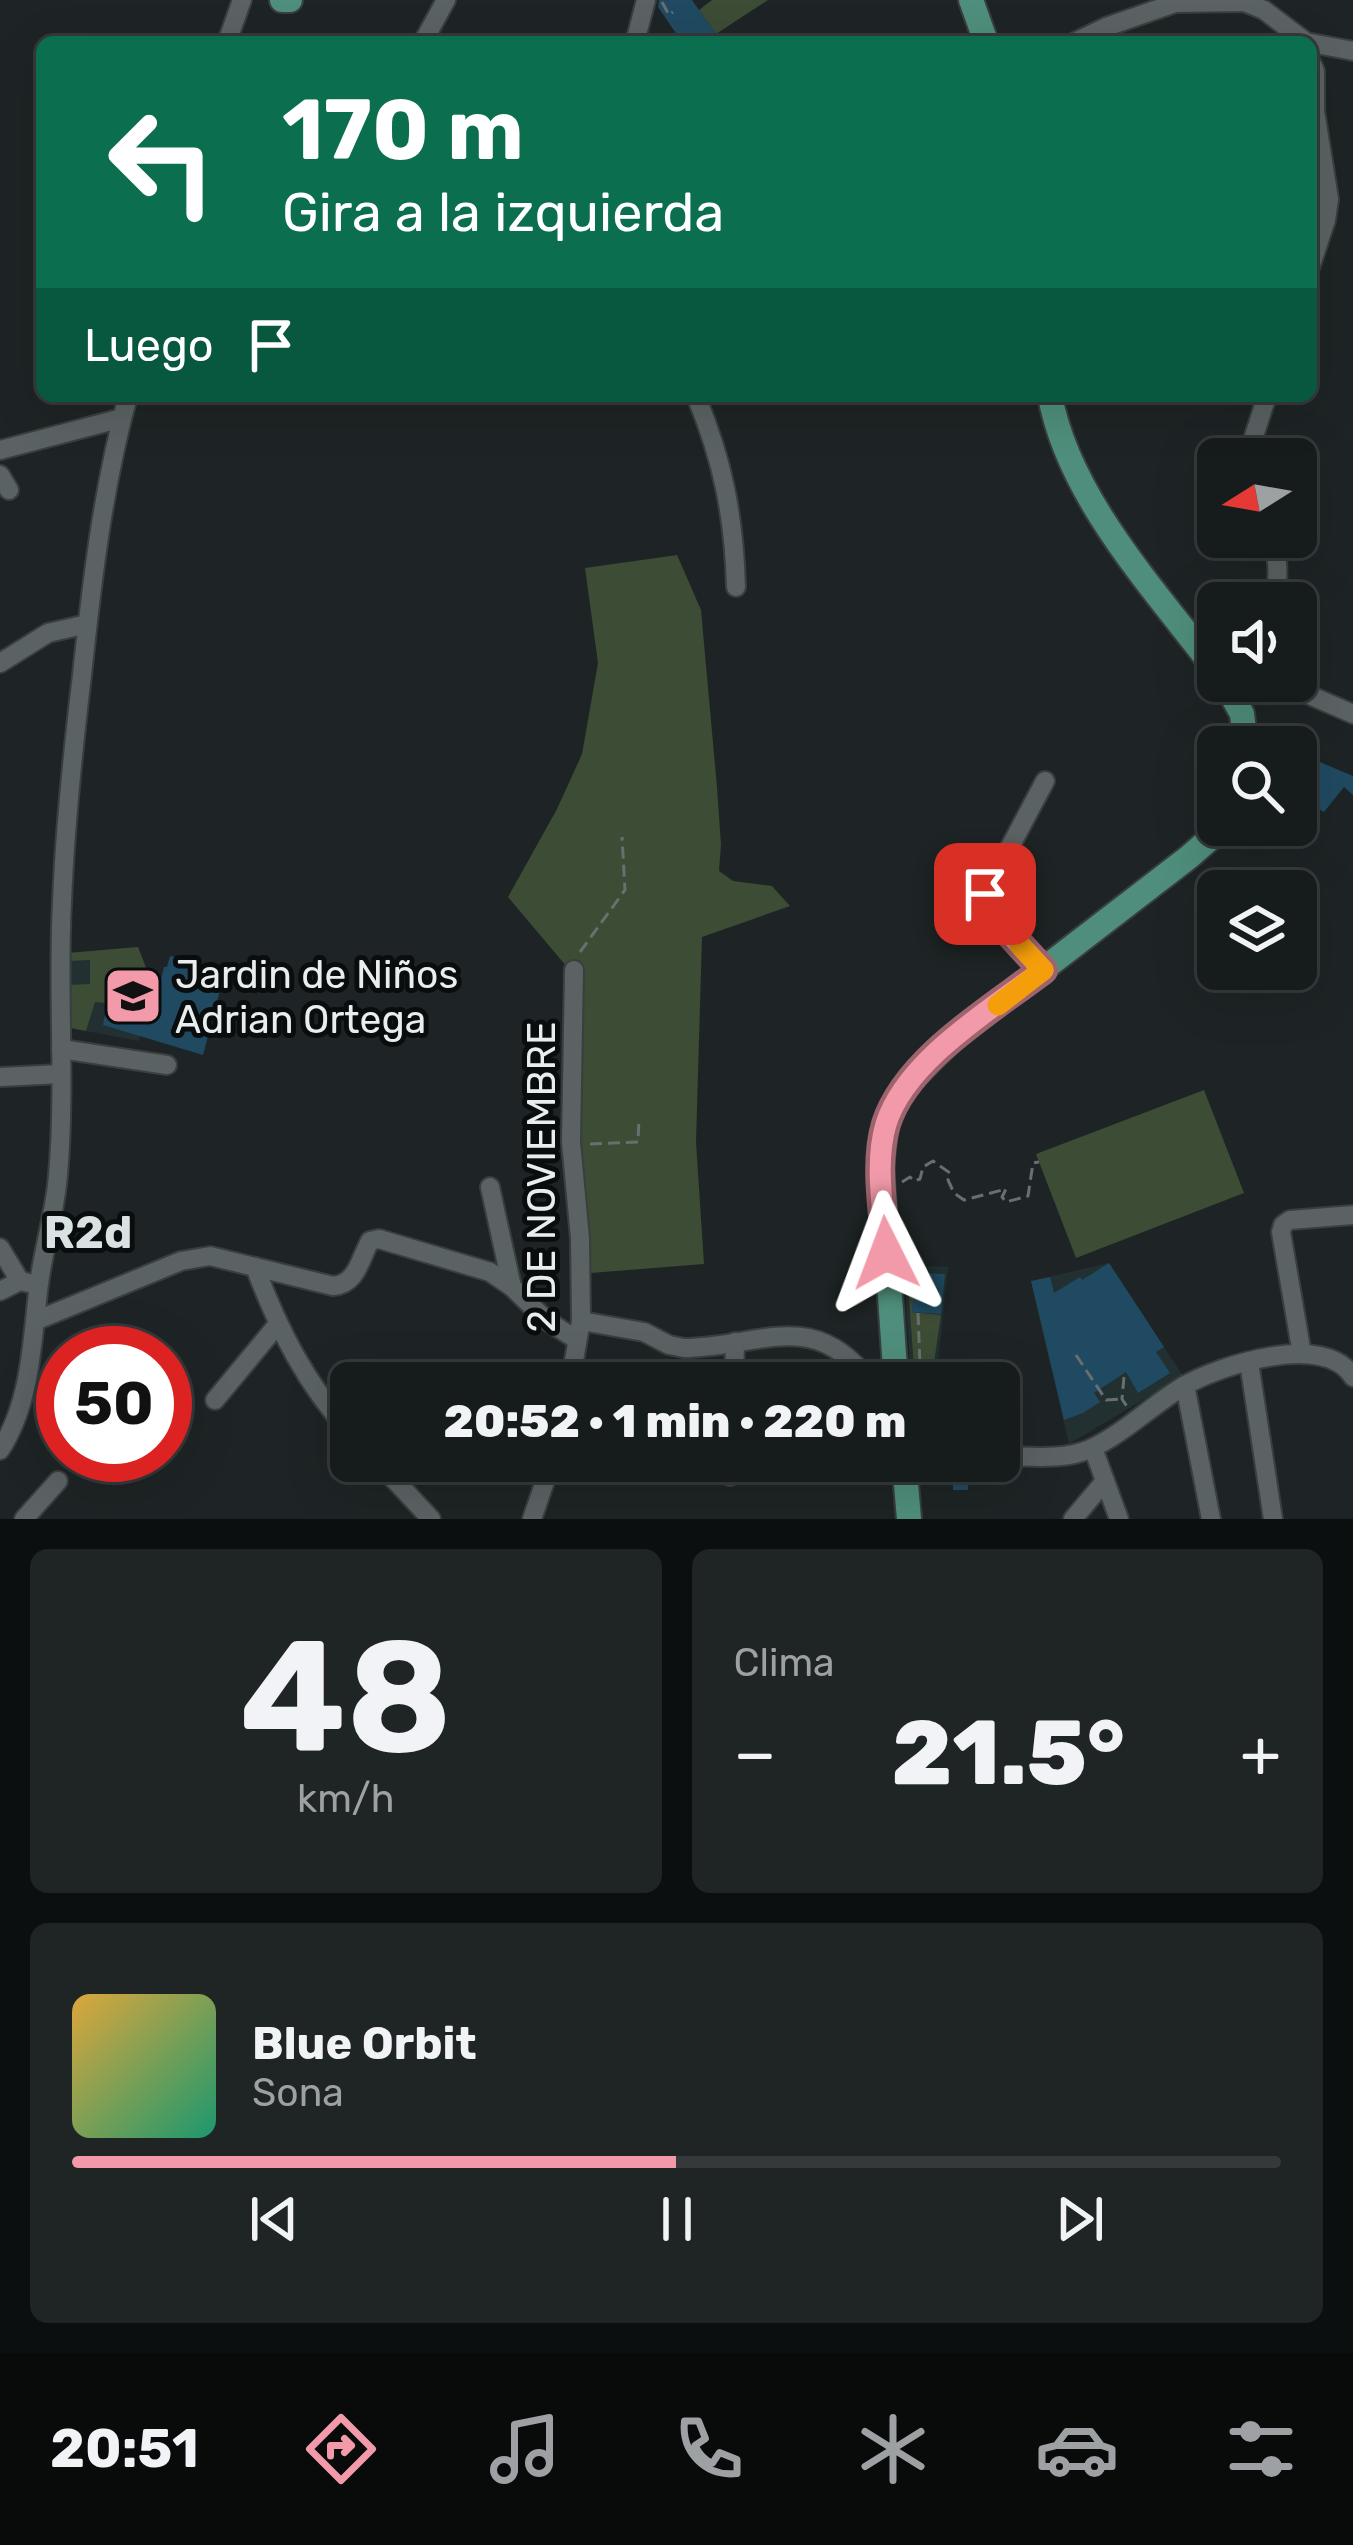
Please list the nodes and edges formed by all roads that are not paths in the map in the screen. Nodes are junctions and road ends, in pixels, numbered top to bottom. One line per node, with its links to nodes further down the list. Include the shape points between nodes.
1 (242, 0): 6 (street)
2 (446, 0): 7 (street)
3 (646, 0): 8 (street)
4 (971, 0): 9 (main road)
5 (1177, 2): 10 (street); 11 (street, via 1256,5)
6 (229, 36)
7 (425, 36)
8 (637, 36)
9 (984, 36)
10 (1087, 36)
11 (1295, 36)
12 (1317, 44): 13 (street)
13 (1353, 51)
14 (1317, 118): 15 (street, via 1329,199)
15 (1317, 247)
16 (126, 402): 20 (street)
17 (698, 402): 23 (street, via 724,476)
18 (1051, 402): 25 (main road, via 1093,505)
19 (1265, 402): 21 (street)
20 (122, 418): 22 (street); 24 (street)
21 (1253, 438)
22 (0, 450)
23 (736, 587)
24 (87, 624): 26 (street, via 48,634); 33 (street, via 62,898)
25 (1197, 643)
26 (0, 663)
27 (1317, 699): 28 (street)
28 (1353, 714)
29 (1046, 781): 32 (street, via 985,894 987,909)
30 (1202, 846): 32 (main road)
31 (574, 970): 46 (street, 2 DE NOVIEMBRE)
32 (1043, 970): 53 (main road, via 951,1040 910,1081 886,1124 881,1166)
33 (62, 1049): 34 (street); 35 (street)
34 (167, 1065)
35 (61, 1074): 36 (street); 41 (street, via 51,1230)
36 (0, 1077)
37 (490, 1187): 42 (street)
38 (1353, 1216): 48 (street, via 1283,1225)
39 (0, 1248): 41 (street)
40 (255, 1267): 42 (street, via 341,1286 370,1240 380,1239 477,1267); 44 (street, via 196,1257); 45 (street)
41 (29, 1283): 43 (street); 44 (street)
42 (512, 1286): 46 (street, via 546,1320)
43 (0, 1291)
44 (35, 1321): 59 (street, via 17,1415)
45 (278, 1324): 56 (street); 57 (street)
46 (579, 1331): 47 (street, via 644,1332 676,1347); 50 (street, 2 DE NOVIEMBRE)
47 (735, 1342): 51 (street); 52 (street, via 794,1336 825,1342)
48 (1302, 1354): 49 (street); 54 (street, via 1341,1362)
49 (1249, 1361): 55 (street); 73 (street)
50 (573, 1362)
51 (735, 1362)
52 (856, 1362)
53 (895, 1362)
54 (1353, 1377)
55 (1186, 1385): 58 (street); 72 (street)
56 (214, 1400)
57 (330, 1406)
58 (1093, 1448): 60 (street); 61 (street)
59 (0, 1450)
60 (1020, 1456)
61 (1105, 1480): 70 (street); 71 (street)
62 (57, 1482): 66 (street)
63 (397, 1482): 67 (street)
64 (545, 1482): 68 (street)
65 (906, 1482): 69 (main road)
66 (24, 1519)
67 (431, 1519)
68 (532, 1519)
69 (909, 1519)
70 (1073, 1519)
71 (1119, 1519)
72 (1211, 1519)
73 (1273, 1519)

